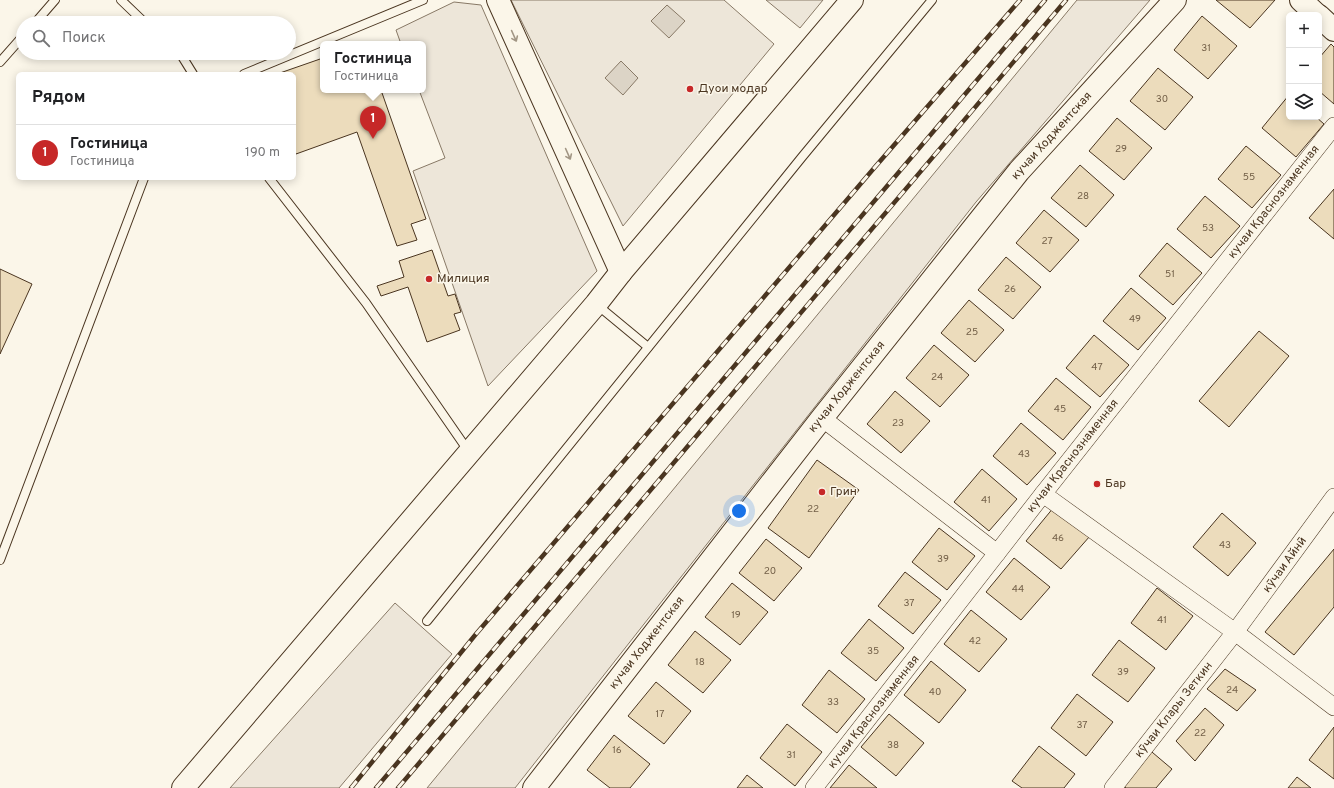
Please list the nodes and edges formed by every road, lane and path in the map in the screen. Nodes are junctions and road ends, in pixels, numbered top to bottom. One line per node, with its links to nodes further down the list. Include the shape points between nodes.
1 (55, 0): 10 (lane)
2 (122, 0): 11 (lane)
3 (423, 0): 14 (lane)
4 (498, 0): 26 (street, one-way to 26)
5 (852, 0): 26 (street)
6 (932, 0): 28 (lane)
7 (1175, 0): 29 (street, кучаи Ходжентская, via 1019,172)
8 (1301, 0): 9 (street)
9 (1314, 12)
10 (41, 16)
11 (139, 16)
12 (1322, 20): 13 (street)
13 (1334, 30)
14 (324, 41)
15 (320, 43): 17 (lane)
16 (16, 44): 20 (lane)
17 (296, 53)
18 (184, 60): 21 (lane)
19 (278, 60): 22 (lane)
20 (0, 62)
21 (192, 72)
22 (249, 72)
23 (1334, 126): 31 (street, кучаи Краснознаменная)
24 (143, 180): 34 (lane)
25 (271, 180): 30 (lane, via 366,303)
26 (621, 272): 27 (street)
27 (596, 304): 28 (lane); 30 (street)
28 (648, 347): 35 (lane)
29 (822, 418): 33 (street); 39 (street, кучаи Ходжентская)
30 (469, 453): 38 (street)
31 (1043, 494): 33 (street, кучаи Краснознаменная); 36 (street)
32 (1334, 497): 36 (street, кӯчаи Айнӣ)
33 (997, 553): 40 (street, кучаи Краснознаменная)
34 (0, 560)
35 (427, 621)
36 (1235, 632): 37 (street); 41 (street, кӯчаи Клары Зеткин)
37 (1334, 707)
38 (183, 788)
39 (534, 788)
40 (814, 788)
41 (1113, 788)

